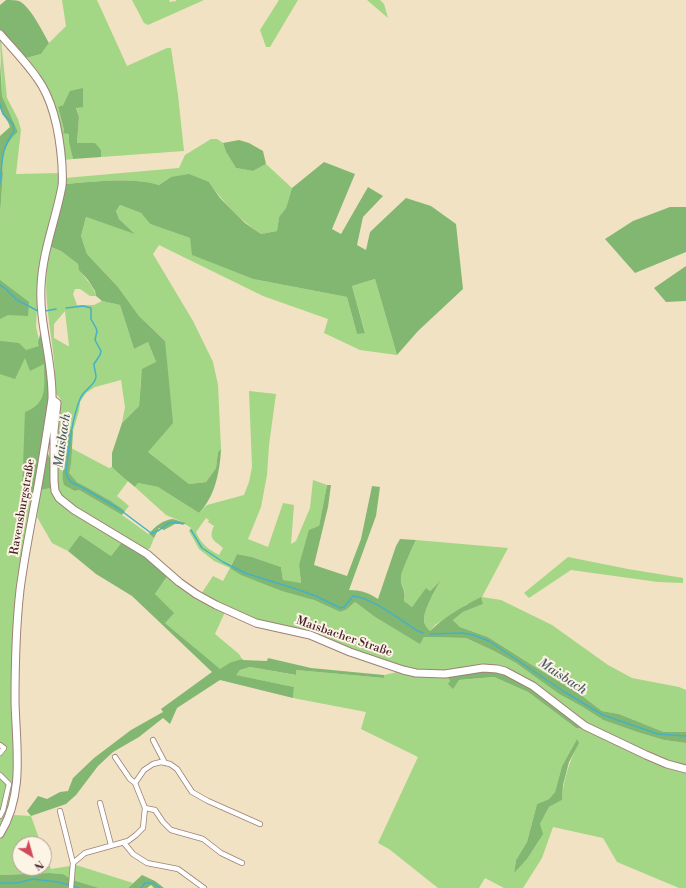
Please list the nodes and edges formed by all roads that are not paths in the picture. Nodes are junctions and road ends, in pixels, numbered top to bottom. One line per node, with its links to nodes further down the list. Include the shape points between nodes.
1 (0, 34): 2 (main road, Ravensburgstraße, via 38,78 45,91 57,125 61,149 62,185 41,287 43,321 52,375)
2 (52, 399): 8 (main road, Maisbacher Straße, via 57,403 54,482 59,498 74,510 147,554 196,594 256,623 310,635 403,670 445,674 483,668 505,671 533,686 585,726 646,756); 16 (main road, Ravensburgstraße, via 20,591 15,701 17,783)
3 (153, 740): 7 (street)
4 (0, 745): 5 (street, via 4,748)
5 (0, 753)
6 (115, 757): 10 (street)
7 (165, 763): 10 (street, via 152,764); 15 (street, via 177,769 192,792)
8 (686, 769)
9 (0, 775): 14 (street, via 9,784)
10 (135, 783): 12 (street)
11 (100, 804): 18 (street)
12 (145, 808): 17 (street, via 142,828); 20 (street, via 155,810 171,830 203,839)
13 (60, 811): 19 (street)
14 (0, 816)
15 (260, 824)
16 (1, 833)
17 (124, 842): 18 (street); 22 (street, via 133,854 147,863 178,869)
18 (111, 845): 19 (street, via 85,853)
19 (73, 863): 21 (street)
20 (242, 863)
21 (71, 888)
22 (204, 888)

